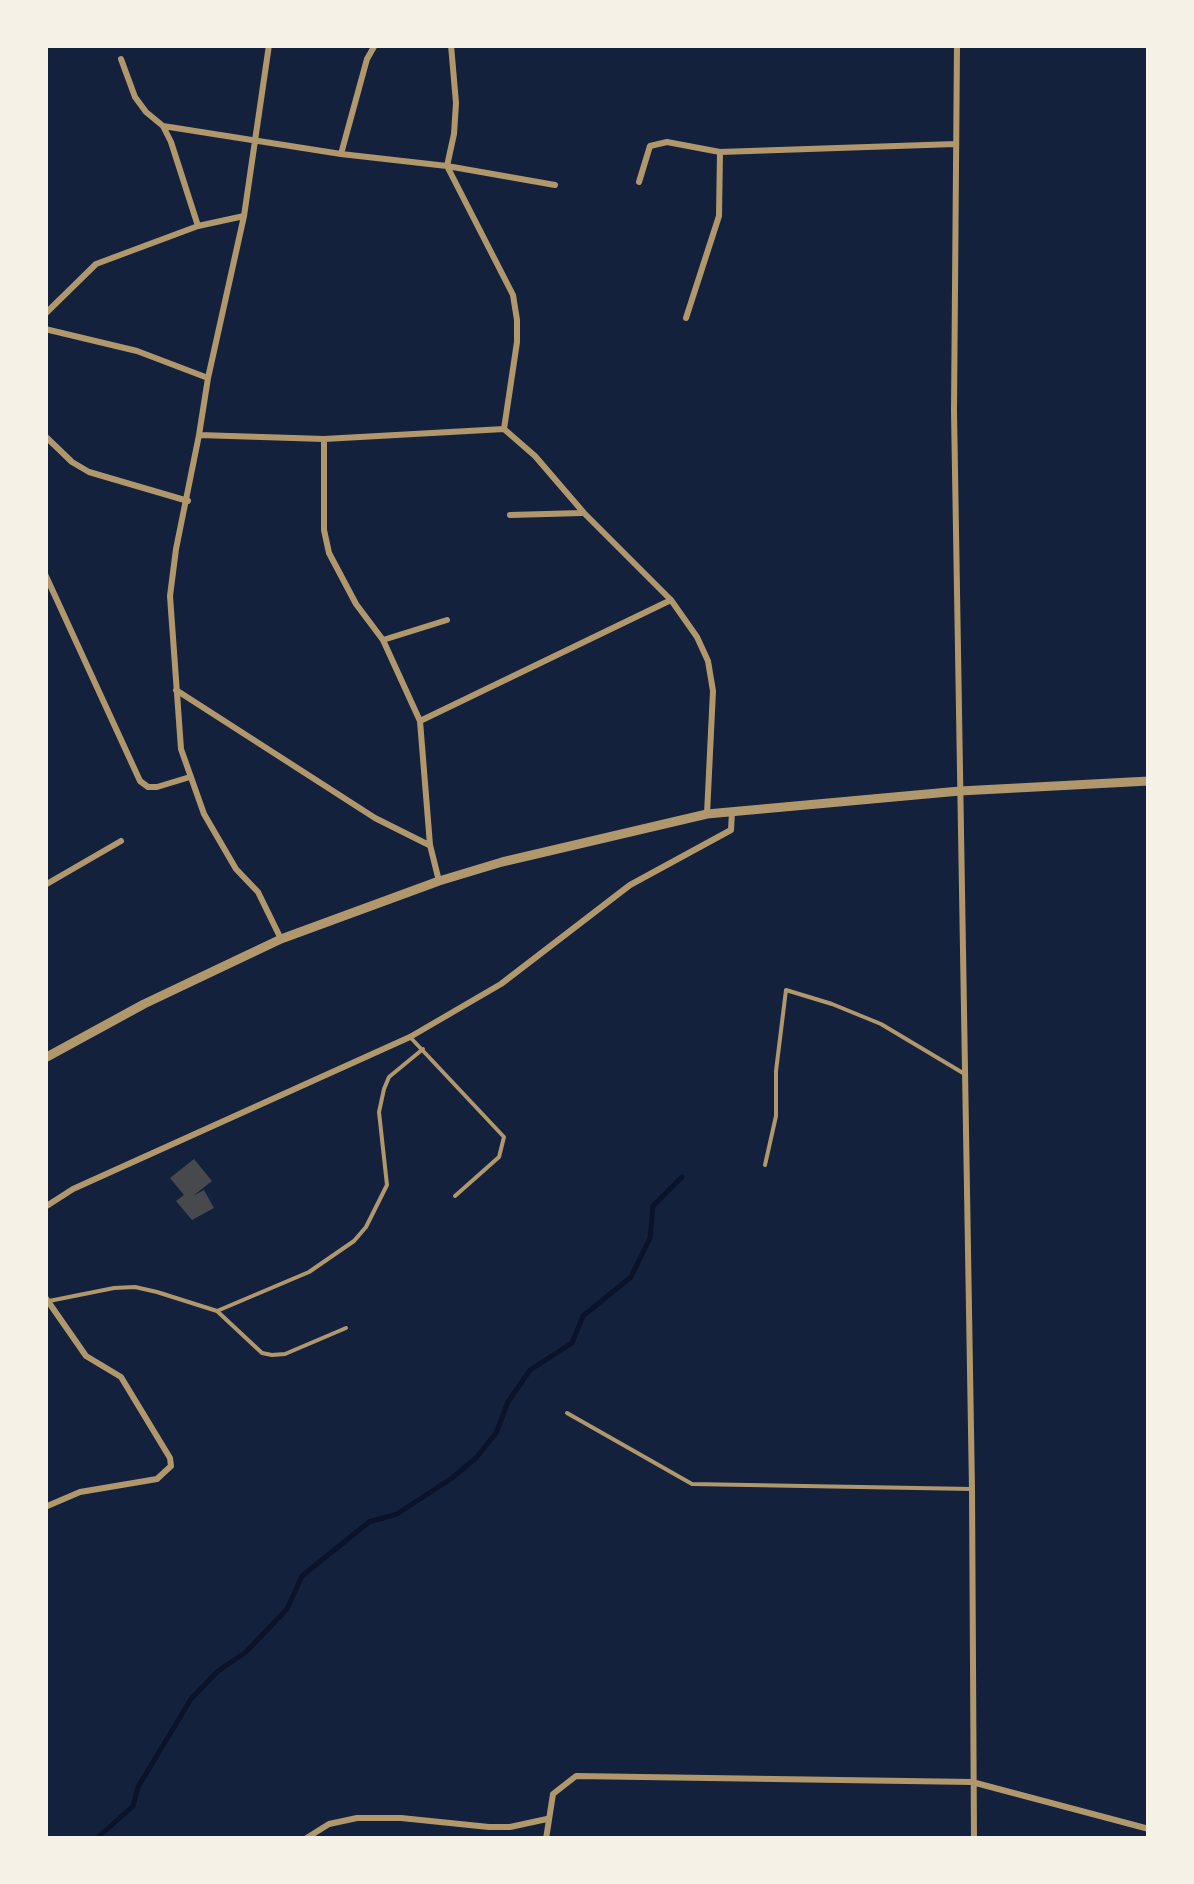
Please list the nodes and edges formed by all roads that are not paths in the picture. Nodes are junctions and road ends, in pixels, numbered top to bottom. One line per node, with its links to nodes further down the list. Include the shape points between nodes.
1 (269, 45): 7 (street)
2 (376, 45): 10 (street)
3 (451, 45): 11 (street, via 455,119)
4 (957, 45): 8 (street)
5 (120, 60): 6 (street, via 135,97)
6 (164, 126): 7 (street); 15 (street)
7 (256, 140): 10 (street); 14 (street)
8 (956, 144): 9 (street); 35 (street)
9 (720, 152): 12 (street, via 667,142 650,146); 17 (street, via 719,216)
10 (341, 154): 11 (street)
11 (447, 166): 13 (street); 20 (street, via 512,295 517,342)
12 (640, 182)
13 (555, 184)
14 (244, 216): 15 (street); 19 (street)
15 (198, 226): 16 (street, via 96,264)
16 (45, 314)
17 (686, 318)
18 (45, 329): 19 (street, via 136,351)
19 (208, 378): 21 (street)
20 (504, 429): 23 (street); 25 (street)
21 (199, 435): 23 (street); 24 (street)
22 (45, 436): 24 (street, via 89,472)
23 (324, 440): 30 (street, via 329,553)
24 (188, 501): 31 (street, via 170,596)
25 (584, 513): 26 (street); 28 (street)
26 (510, 515)
27 (45, 574): 33 (street, via 140,781 157,788)
28 (671, 600): 32 (street); 37 (street, via 708,661 713,691)
29 (447, 620): 30 (street)
30 (384, 640): 32 (street)
31 (176, 690): 33 (street); 39 (street, via 375,818)
32 (420, 721): 39 (street)
33 (190, 776): 42 (street, via 204,814 258,892)
34 (1149, 782): 35 (street)
35 (960, 790): 36 (street); 46 (street)
36 (732, 812): 37 (street); 43 (street, via 731,830 630,885 501,984)
37 (707, 814): 40 (street)
38 (120, 841): 41 (street)
39 (430, 845): 40 (street)
40 (440, 880): 42 (street)
41 (46, 883)
42 (281, 939): 45 (street)
43 (410, 1037): 44 (lane); 49 (street)
44 (423, 1049): 48 (lane, via 504,1137 499,1158); 51 (lane, via 384,1089 387,1185 366,1227 309,1272)
45 (45, 1058)
46 (963, 1073): 47 (lane, via 880,1024 786,990 776,1116); 54 (street)
47 (764, 1165)
48 (455, 1196)
49 (45, 1207)
50 (47, 1300): 51 (lane, via 135,1287); 55 (street, via 86,1356 121,1377 171,1466 157,1479 80,1492)
51 (217, 1311): 52 (lane, via 272,1356)
52 (346, 1328)
53 (566, 1413): 54 (lane, via 692,1484)
54 (972, 1489): 56 (street)
55 (45, 1507)
56 (972, 1782): 57 (street, via 576,1776 553,1794); 58 (street); 61 (street)
57 (547, 1819): 59 (street, via 489,1827 356,1818); 60 (street)
58 (1149, 1829)
59 (305, 1839)
60 (546, 1839)
61 (974, 1839)

